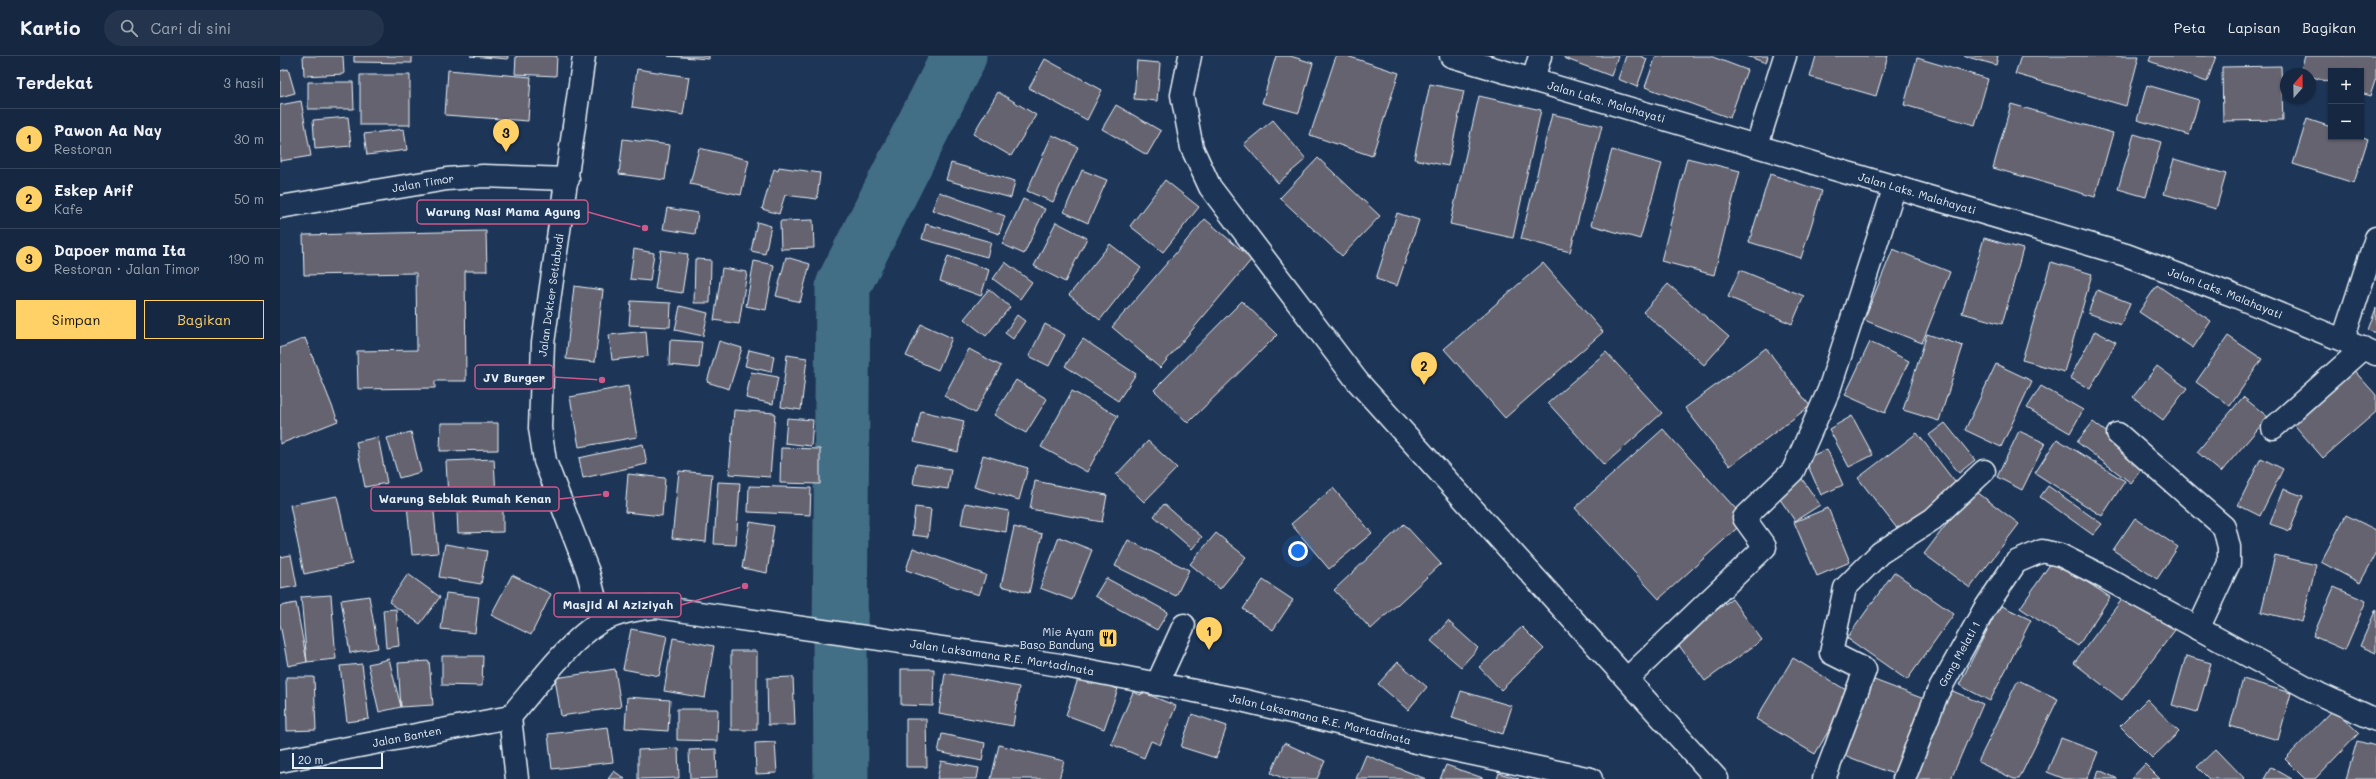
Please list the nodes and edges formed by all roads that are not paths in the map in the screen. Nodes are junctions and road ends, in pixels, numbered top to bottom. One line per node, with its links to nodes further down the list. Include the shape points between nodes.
1 (584, 56): 8 (street, Jalan Dokter Setiabudi)
2 (1190, 56): 20 (street, via 1182,95 1192,148 1210,188 1358,382)
3 (1451, 56): 6 (street, Jalan Laks. Malahayati)
4 (1540, 56): 6 (street)
5 (1785, 56): 7 (street)
6 (1533, 80): 7 (street, Jalan Laks. Malahayati)
7 (1757, 145): 9 (street, Jalan Laks. Malahayati)
8 (568, 179): 10 (street, Jalan Timor, via 483,176 447,179); 17 (street, Jalan Dokter Setiabudi, via 543,343 540,428 545,461 588,572)
9 (1895, 186): 12 (street, Jalan Laks. Malahayati, via 2126,255); 20 (street, via 1829,390 1793,471 1744,518 1765,547)
10 (280, 207)
11 (2376, 238): 12 (street)
12 (2343, 340): 13 (street, Jalan Laks. Malahayati)
13 (2370, 351): 14 (street)
14 (2273, 428)
15 (2118, 434): 19 (street, via 2224,527 2229,547 2229,563)
16 (1984, 472): 28 (street, via 1933,519 1880,553 1845,588 1830,653 1865,670)
17 (601, 621): 21 (street, Jalan Laksamana R.E. Martadinata, via 633,610 656,607 1060,665); 22 (street, Jalan Laksamana R.E. Martadinata, via 580,638)
18 (1184, 625): 21 (street)
19 (2198, 629): 23 (street, via 2318,694); 29 (street, Gang Melati 1, via 2066,558 2042,551 2016,562 1984,610 1937,694)
20 (1627, 679): 27 (street)
21 (1157, 684): 26 (street, Jalan Laksamana R.E. Martadinata, via 1241,700 1412,741)
22 (510, 717): 24 (street, Jalan Banten); 25 (street)
23 (2376, 720)
24 (280, 761)
25 (517, 779)
26 (1591, 779)
27 (1717, 779)
28 (1824, 779)
29 (1904, 779)

